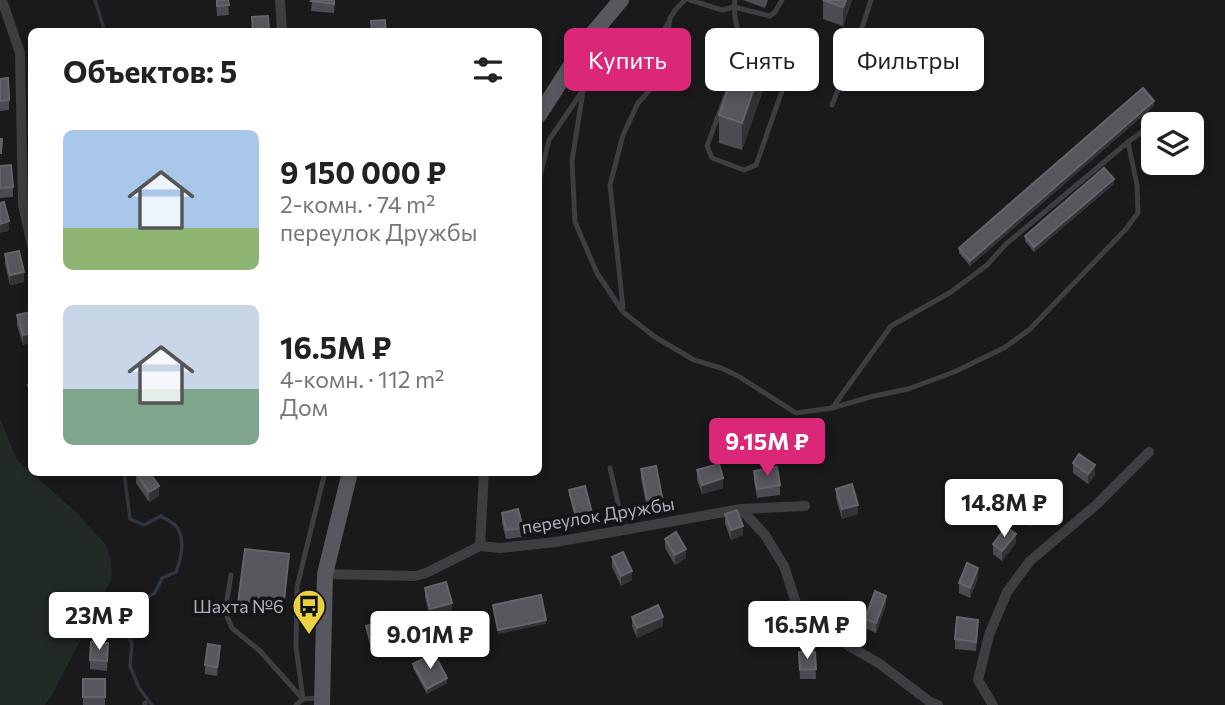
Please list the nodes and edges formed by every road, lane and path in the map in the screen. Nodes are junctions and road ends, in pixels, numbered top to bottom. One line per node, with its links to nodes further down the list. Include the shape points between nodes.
1 (2, 0): 22 (street, via 20,53 23,205)
2 (280, 0): 9 (street)
3 (621, 0): 10 (main road)
4 (688, 0): 7 (lane, via 722,10); 8 (lane)
5 (782, 0): 7 (lane, via 769,16)
6 (871, 0): 17 (lane)
7 (734, 3): 12 (lane)
8 (670, 18): 11 (lane); 23 (lane, via 659,81 638,103 623,135 610,185)
9 (281, 28)
10 (597, 28)
11 (665, 28)
12 (737, 28)
13 (564, 76): 18 (main road)
14 (583, 91): 21 (lane, via 549,141); 23 (lane, via 572,162 575,222 597,272)
15 (728, 91): 16 (lane, via 707,146 712,158 744,170 756,165)
16 (782, 91)
17 (832, 105)
18 (542, 110)
19 (1141, 132): 20 (lane)
20 (1128, 142): 24 (lane, via 986,265 951,292 891,326); 24 (lane, via 1138,185 1138,213 1029,330 954,372)
21 (542, 168)
22 (28, 227)
23 (623, 312): 24 (lane, via 694,360 737,376 796,413)
24 (832, 408)
25 (1149, 452): 40 (street, via 1030,561 1007,593 989,635 978,680)
26 (610, 468): 32 (lane)
27 (324, 476): 36 (lane, via 297,587 296,647)
28 (349, 476): 34 (main road)
29 (484, 476): 33 (street)
30 (805, 506): 31 (street, переулок Дружбы)
31 (741, 509): 32 (street, переулок Дружбы); 39 (street, via 765,535 784,566 799,612 810,623)
32 (624, 529): 33 (street, переулок Дружбы, via 556,542)
33 (480, 546): 34 (street, переулок Дружбы, via 415,576)
34 (325, 574): 37 (main road)
35 (231, 575): 36 (lane, via 225,612 232,628)
36 (303, 699): 37 (lane); 38 (lane)
37 (322, 702)
38 (296, 705)
39 (938, 705)
40 (993, 705)

